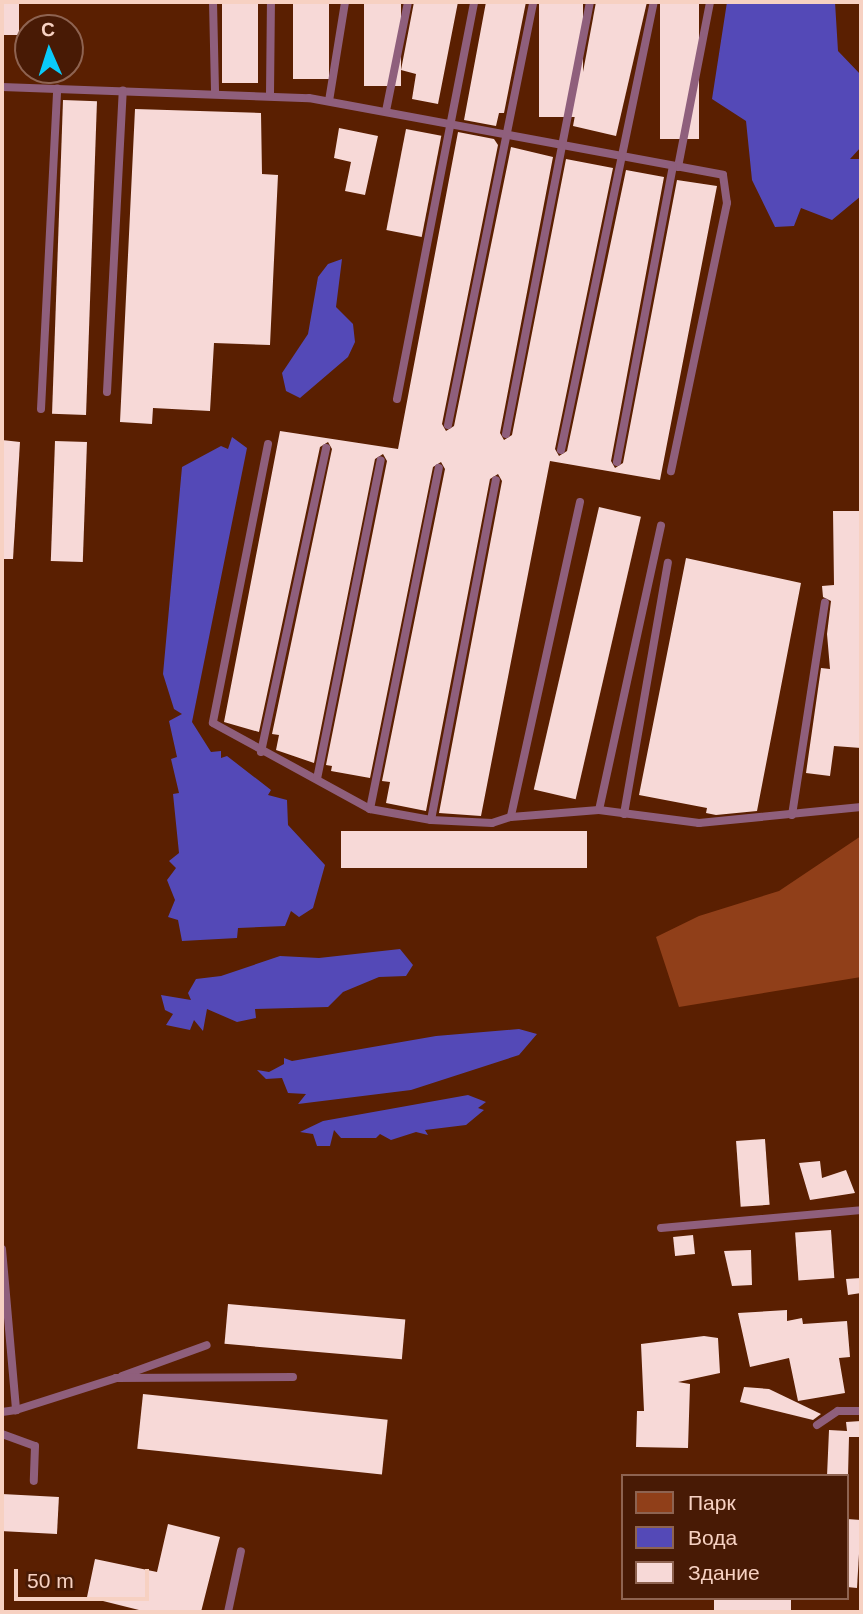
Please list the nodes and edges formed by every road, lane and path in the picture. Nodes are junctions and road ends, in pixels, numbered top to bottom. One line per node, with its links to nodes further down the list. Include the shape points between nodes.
1 (213, 2): 13 (lane)
2 (271, 2): 14 (lane)
3 (345, 2): 15 (lane)
4 (408, 2): 16 (lane)
5 (474, 2): 17 (lane)
6 (533, 2): 18 (lane)
7 (590, 2): 19 (lane)
8 (654, 2): 20 (lane)
9 (710, 2): 21 (lane)
10 (2, 87): 11 (lane)
11 (57, 88): 12 (lane); 24 (lane)
12 (122, 90): 13 (lane); 22 (lane)
13 (215, 91): 14 (lane)
14 (270, 93): 15 (lane)
15 (329, 100): 16 (lane)
16 (386, 111): 17 (lane)
17 (451, 124): 18 (lane); 23 (lane)
18 (506, 134): 19 (lane); 25 (lane)
19 (561, 145): 20 (lane); 26 (lane)
20 (619, 156): 21 (lane); 29 (lane)
21 (676, 166): 31 (lane); 33 (lane, via 723,176 727,203)
22 (107, 392)
23 (397, 399)
24 (41, 409)
25 (448, 425)
26 (506, 434)
27 (268, 444): 39 (lane, via 213,723)
28 (326, 448): 39 (lane)
29 (561, 450)
30 (381, 460): 40 (lane)
31 (617, 462)
32 (439, 468): 42 (lane)
33 (671, 471)
34 (496, 480): 47 (lane)
35 (580, 502): 46 (lane)
36 (661, 526): 43 (lane)
37 (668, 563): 44 (lane)
38 (825, 603): 45 (lane)
39 (261, 752): 40 (lane)
40 (317, 779): 42 (lane)
41 (861, 807): 45 (lane)
42 (370, 809): 47 (lane)
43 (599, 810): 44 (lane); 46 (lane)
44 (624, 814): 45 (lane, via 699,823)
45 (793, 815)
46 (511, 817): 47 (lane, via 492,823)
47 (431, 820)
48 (861, 1210): 49 (lane)
49 (662, 1227)
50 (2, 1249): 54 (lane)
51 (207, 1345): 53 (lane)
52 (293, 1377): 53 (lane)
53 (116, 1378): 54 (lane)
54 (16, 1410): 56 (lane)
55 (861, 1411): 57 (lane, via 838,1411)
56 (2, 1412)
57 (817, 1425)
58 (2, 1434): 59 (lane, via 35,1446)
59 (34, 1481)
60 (241, 1551): 61 (lane)
61 (228, 1612)

